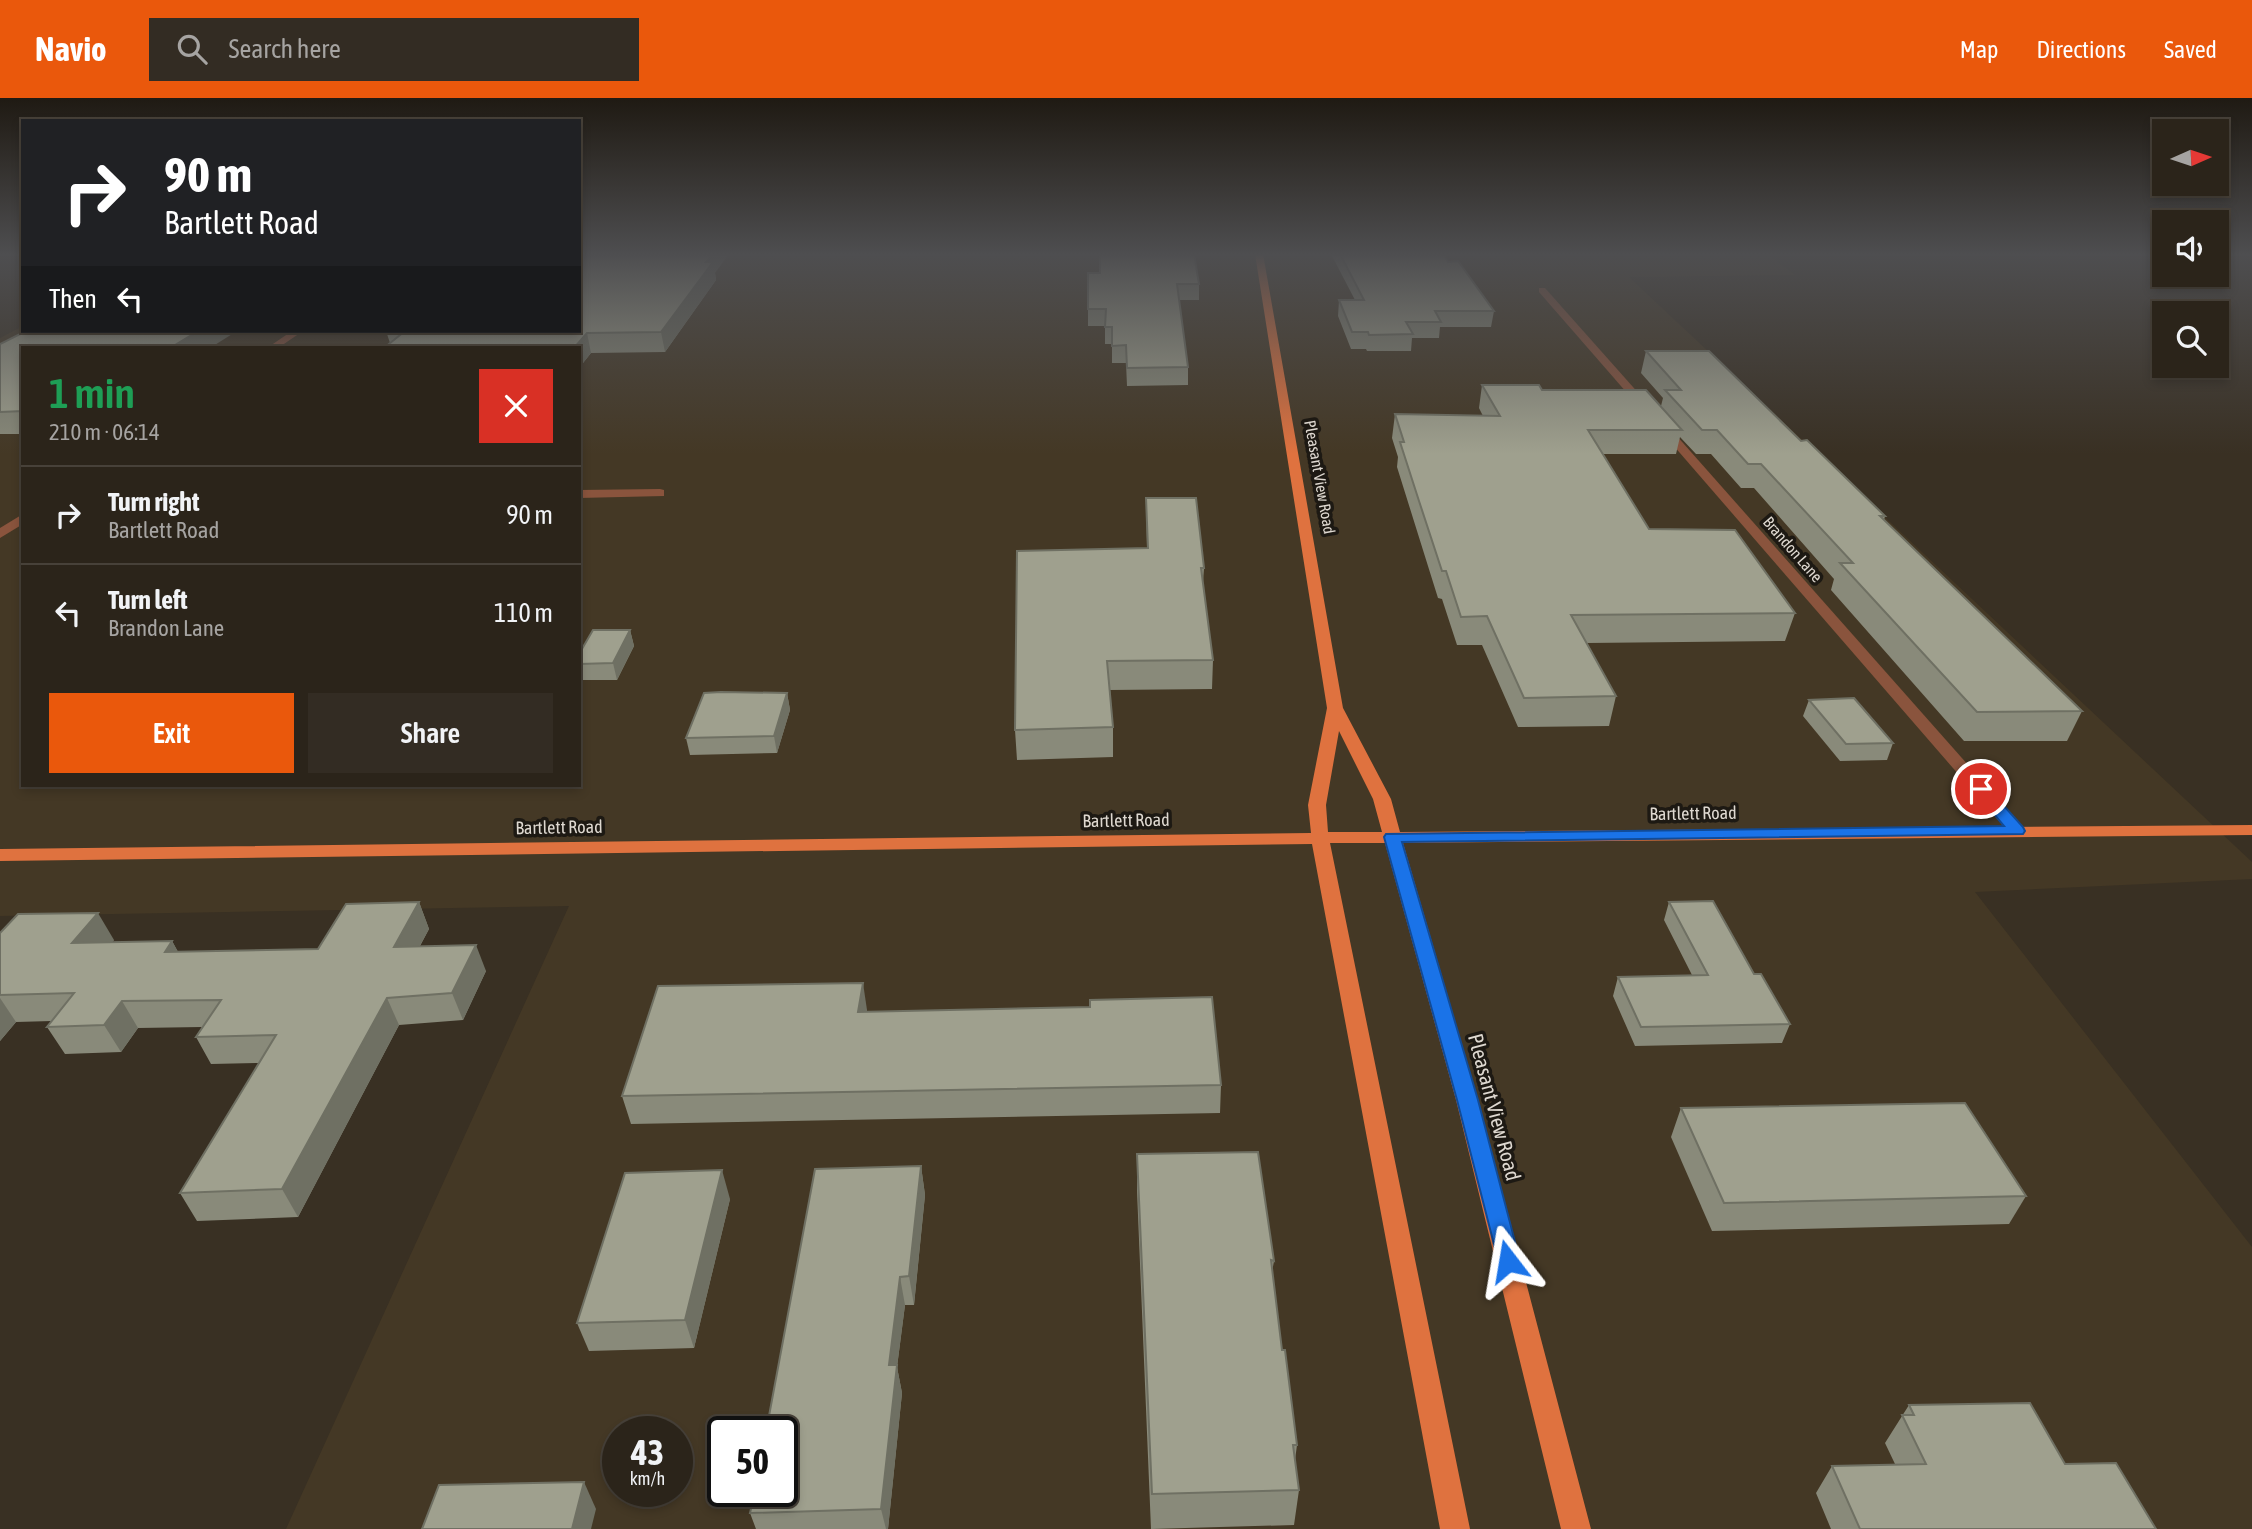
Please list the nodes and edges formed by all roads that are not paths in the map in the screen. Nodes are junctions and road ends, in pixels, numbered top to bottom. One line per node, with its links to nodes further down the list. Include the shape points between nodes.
1 (1270, 321): 9 (main road, Pleasant View Road)
2 (1569, 321): 11 (street, Brandon Lane)
3 (295, 333): 4 (street)
4 (275, 346)
5 (660, 493): 6 (street)
6 (581, 494)
7 (21, 519): 8 (street)
8 (0, 534)
9 (1335, 708): 12 (main road, Pleasant View Road, via 1382,799); 13 (main road, Pleasant View Road, via 1317,805)
10 (2252, 830): 11 (main road, Bartlett Road)
11 (2017, 831): 12 (main road, Bartlett Road)
12 (1392, 837): 13 (main road, Bartlett Road); 16 (main road, Pleasant View Road, via 1467,1100)
13 (1320, 838): 14 (main road, Bartlett Road); 15 (main road, Pleasant View Road)
14 (0, 855)
15 (1455, 1529)
16 (1576, 1529)

